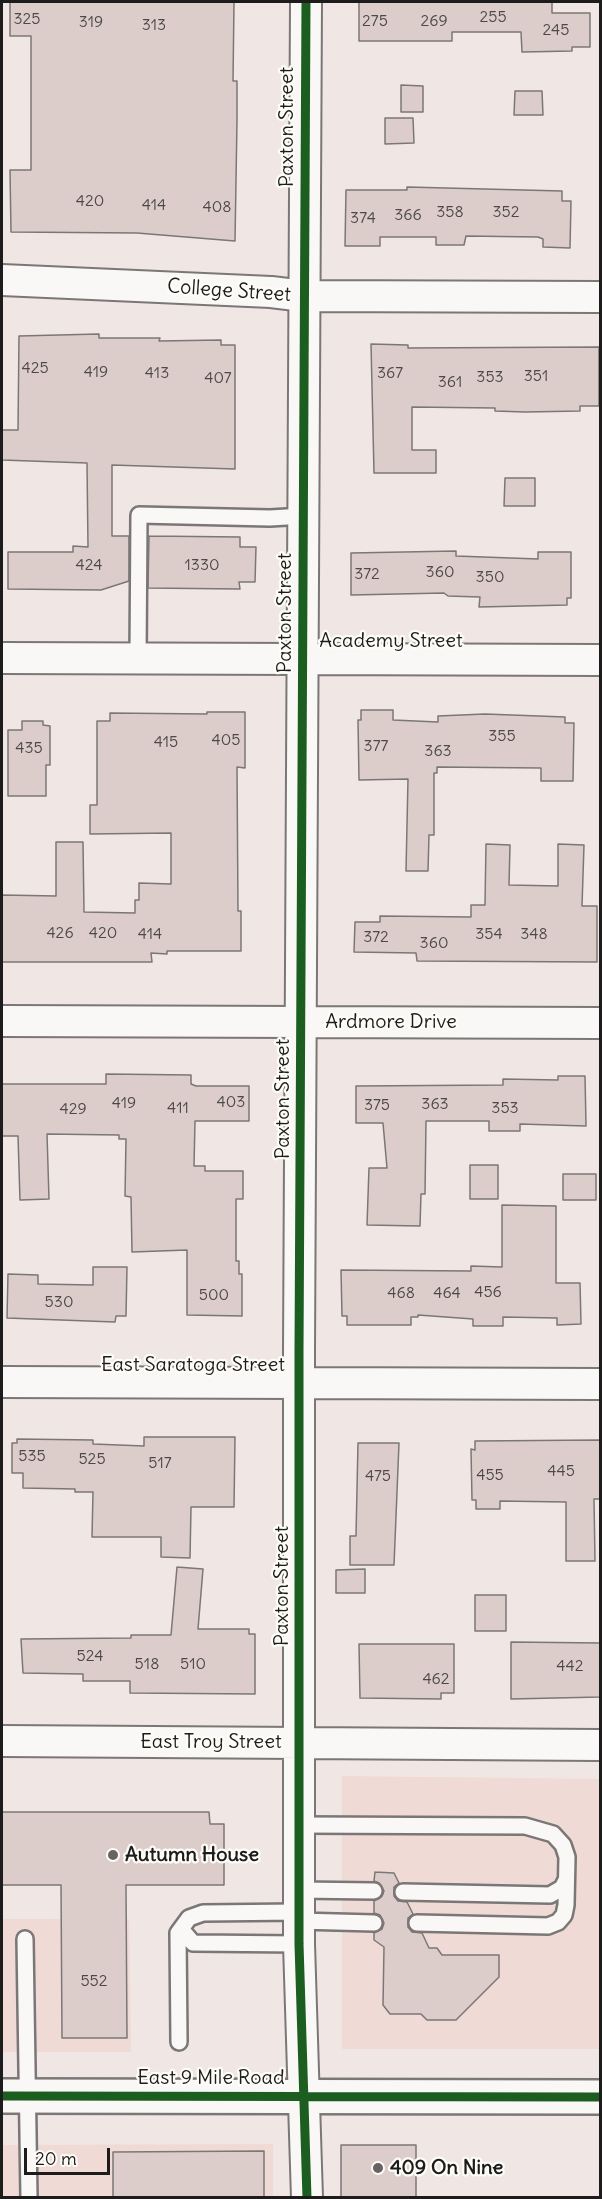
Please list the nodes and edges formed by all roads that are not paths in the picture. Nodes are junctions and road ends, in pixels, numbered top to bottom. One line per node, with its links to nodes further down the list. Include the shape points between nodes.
1 (306, 2): 3 (street, Paxton Street)
2 (2, 280): 3 (street, College Street)
3 (304, 296): 4 (street, College Street); 5 (street, Paxton Street)
4 (600, 297)
5 (304, 516): 7 (lane, via 139,515); 8 (street, Paxton Street)
6 (2, 658): 7 (street, Academy Street)
7 (138, 658): 8 (street, Academy Street)
8 (303, 658): 9 (street, Academy Street); 11 (street, Paxton Street)
9 (600, 660)
10 (2, 1021): 11 (street, Ardmore Drive)
11 (301, 1022): 12 (street, Ardmore Drive); 14 (street, Paxton Street)
12 (600, 1023)
13 (2, 1382): 14 (street, East Saratoga Street)
14 (299, 1383): 15 (street, East Saratoga Street); 17 (street, Paxton Street)
15 (600, 1384)
16 (2, 1741): 17 (street, East Troy Street)
17 (301, 1743): 18 (street, East Troy Street); 19 (street, Paxton Street)
18 (600, 1745)
19 (300, 1825): 20 (lane, via 540,1828 563,1845); 23 (street, Paxton Street)
20 (566, 1880): 22 (lane, via 562,1888 550,1895); 25 (lane, via 564,1915 548,1926)
21 (374, 1891): 23 (lane)
22 (403, 1892)
23 (299, 1917): 24 (lane); 26 (lane, via 203,1913 189,1918); 26 (lane, via 193,1943); 30 (street, Paxton Street)
24 (374, 1923)
25 (417, 1923)
26 (181, 1929): 28 (lane)
27 (25, 1939): 29 (lane)
28 (179, 2042)
29 (14, 2096): 30 (main road, East 9 Mile Road); 32 (lane)
30 (305, 2096): 31 (main road, East 9 Mile Road); 33 (street, Paxton Street)
31 (600, 2097)
32 (29, 2198)
33 (307, 2198)

